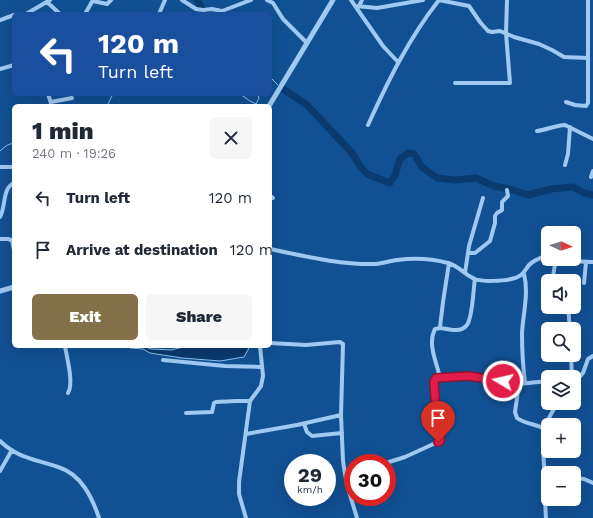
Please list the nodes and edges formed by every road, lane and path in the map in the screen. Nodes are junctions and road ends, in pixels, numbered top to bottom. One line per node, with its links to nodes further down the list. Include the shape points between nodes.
1 (93, 0): 2 (street, via 107,4); 18 (street)
2 (112, 0)
3 (165, 0): 19 (street)
4 (182, 0): 5 (street, via 196,9 218,11)
5 (251, 0)
6 (267, 0): 23 (street, via 273,3 283,19)
7 (333, 0): 23 (street)
8 (351, 0): 15 (street)
9 (362, 0): 15 (street)
10 (423, 0): 15 (street, via 377,8)
11 (439, 0): 22 (street, via 469,6 485,28 492,32); 25 (street)
12 (507, 0): 22 (street)
13 (588, 0): 24 (street)
14 (49, 1): 16 (street); 17 (street)
15 (357, 6): 25 (street, via 383,46)
16 (30, 12)
17 (58, 12)
18 (86, 12)
19 (160, 12)
20 (12, 16): 21 (street)
21 (0, 20)
22 (506, 33): 24 (street, via 514,38 539,44 564,57); 28 (street, via 510,83)
23 (307, 43): 32 (street)
24 (590, 59): 30 (street, via 587,105)
25 (398, 62): 33 (street)
26 (12, 66): 27 (street)
27 (0, 69)
28 (455, 83)
29 (72, 98): 31 (street)
30 (566, 102)
31 (51, 104)
32 (270, 104)
33 (368, 125)
34 (570, 127): 35 (street, via 561,125); 36 (street); 37 (street)
35 (537, 131)
36 (593, 139)
37 (565, 165)
38 (0, 167): 39 (street)
39 (12, 167)
40 (593, 171): 41 (street)
41 (591, 177)
42 (12, 184): 45 (street, via 7,190)
43 (507, 190): 49 (street, via 508,196 502,202 502,210 495,216 491,239 476,252)
44 (483, 198): 49 (street)
45 (0, 217)
46 (0, 239): 47 (street)
47 (12, 241)
48 (272, 249): 54 (street, via 339,262 376,264 426,259)
49 (468, 252): 55 (street)
50 (541, 258): 56 (street, via 530,264)
51 (581, 262): 52 (street)
52 (586, 262): 53 (street); 58 (street)
53 (593, 262)
54 (449, 263): 55 (street); 61 (street)
55 (466, 273): 57 (street)
56 (524, 274): 57 (street, via 510,280); 71 (street, via 526,284 522,345)
57 (475, 279): 61 (street, via 472,306 466,327 462,330)
58 (584, 283)
59 (12, 288): 60 (street)
60 (0, 291)
61 (440, 328): 69 (street, via 435,329 432,348)
62 (272, 343): 76 (street, via 306,345 342,342 344,349)
63 (65, 348): 73 (street, via 71,382)
64 (260, 348): 67 (street)
65 (593, 356): 68 (street, via 588,359)
66 (163, 360): 67 (street)
67 (262, 367): 74 (street, via 262,386)
68 (581, 375)
69 (440, 378): 72 (street, via 468,376); 84 (street, via 436,378 434,382 436,412 441,430 440,441)
70 (541, 382): 71 (street)
71 (525, 383): 72 (street)
72 (519, 384): 78 (street, via 515,412 517,418)
73 (68, 393)
74 (250, 401): 75 (street, via 216,402 212,412); 80 (street)
75 (186, 413)
76 (341, 416): 77 (street); 79 (street)
77 (304, 424): 79 (street, via 312,436); 80 (street)
78 (541, 427)
79 (342, 433): 83 (street)
80 (246, 434): 91 (street, via 239,488)
81 (0, 441): 82 (street)
82 (12, 450): 85 (street); 90 (street, via 32,460 60,467 74,476 82,483)
83 (344, 460)
84 (396, 460)
85 (0, 471)
86 (581, 479): 87 (street)
87 (593, 483)
88 (353, 506): 92 (street)
89 (545, 506): 93 (street)
90 (100, 518)
91 (246, 518)
92 (357, 518)
93 (546, 518)

